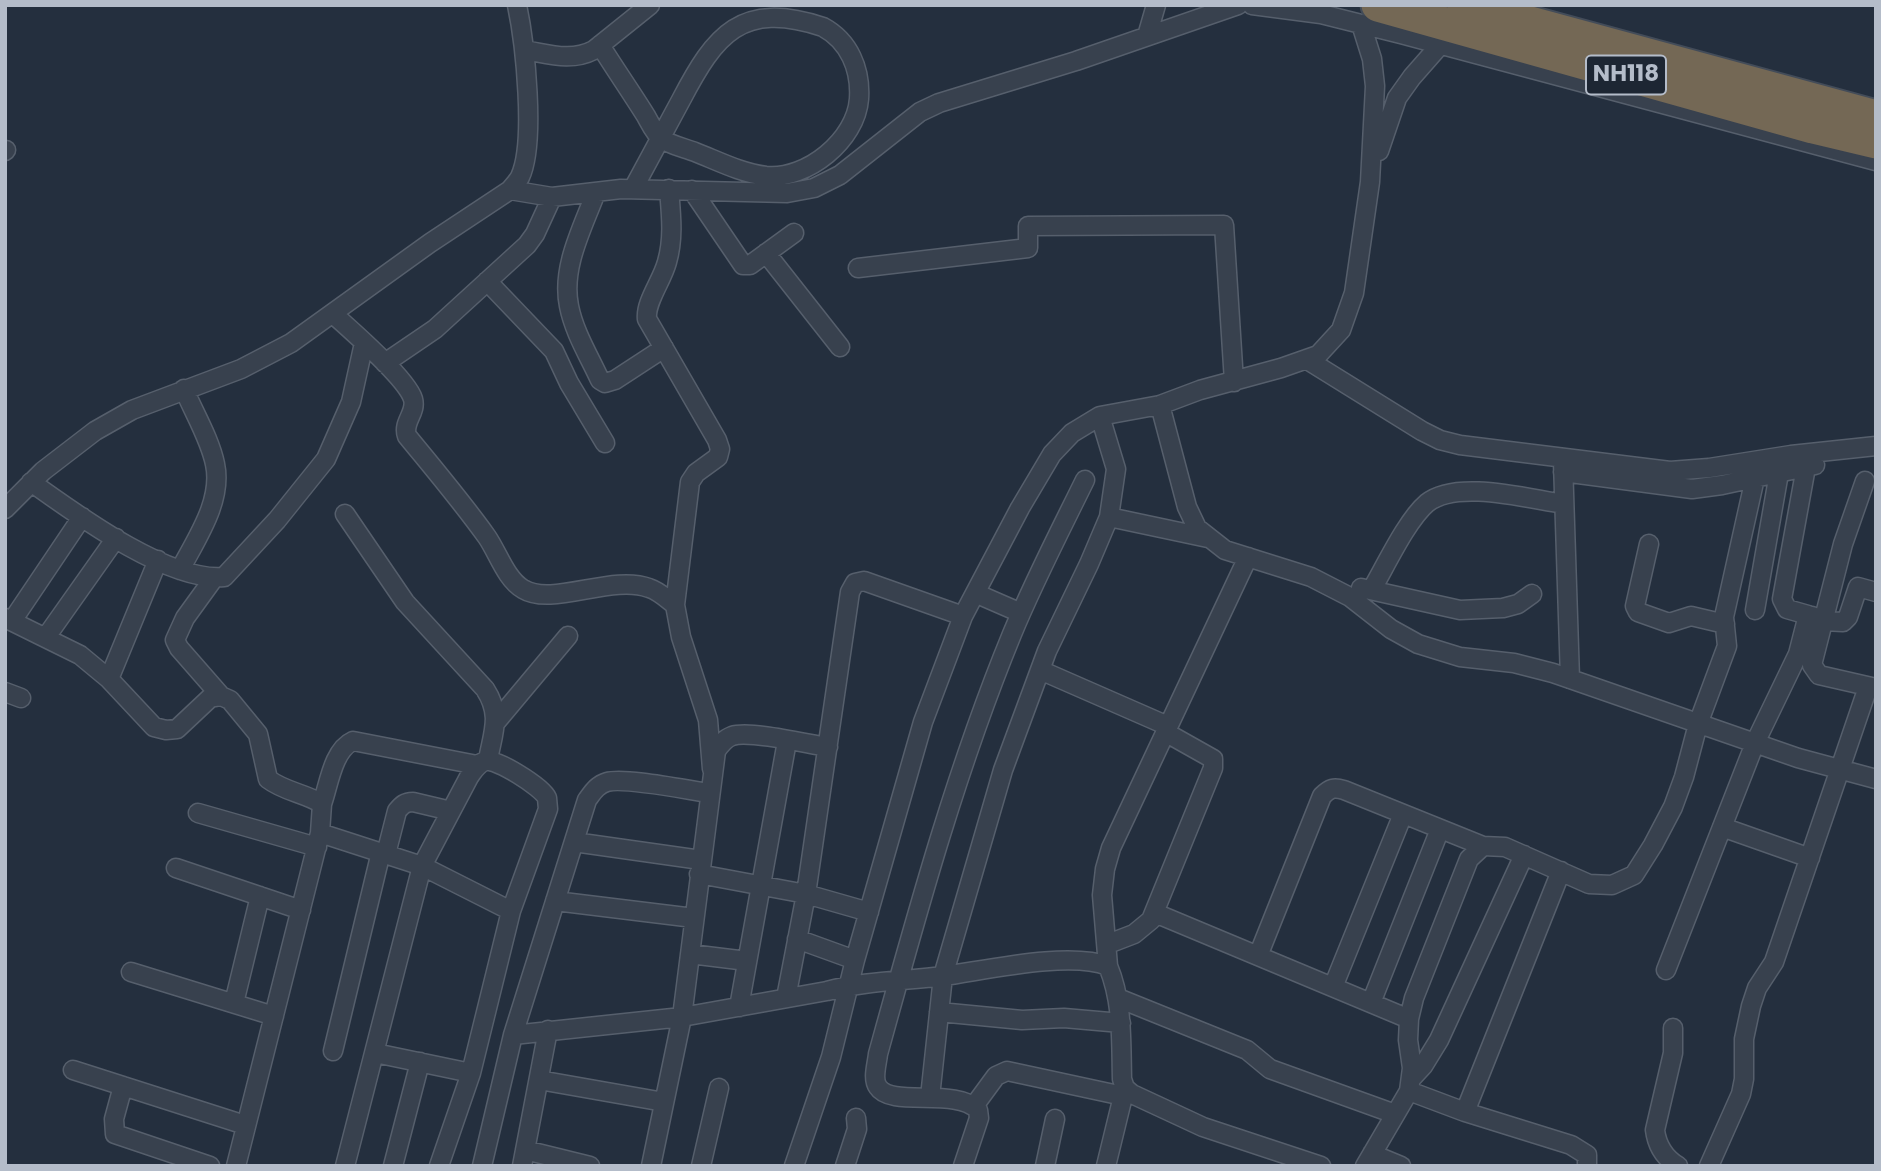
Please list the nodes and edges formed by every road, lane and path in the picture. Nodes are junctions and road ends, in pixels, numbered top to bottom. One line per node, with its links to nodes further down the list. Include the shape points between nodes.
1 (517, 5): 11 (street)
2 (650, 5): 10 (street)
3 (1156, 5): 8 (street)
4 (1238, 5): 8 (street)
5 (1252, 5): 7 (street, via 1321,14)
6 (1464, 5): 12 (highway, NH118)
7 (1369, 14): 9 (street); 14 (highway, NH118); 16 (street, via 1376,86)
8 (1147, 36): 20 (street, via 939,103 920,112 840,175 814,188 787,193)
9 (1441, 44): 15 (street); 16 (street, via 1397,98)
10 (600, 45): 11 (street, via 576,57); 13 (street)
11 (524, 50): 19 (street, via 527,138 520,177)
12 (1876, 117)
13 (660, 138): 13 (street, via 715,40 745,14 766,9 811,20 845,44 854,61 859,98 848,134 833,149 793,172 769,176 745,172); 17 (street)
14 (1876, 142)
15 (1876, 161)
16 (1370, 182): 31 (street, via 1354,293 1341,330 1318,355)
17 (633, 189): 18 (street); 21 (street)
18 (669, 189): 20 (street); 30 (street, via 668,260 646,311)
19 (510, 190): 22 (street); 27 (street)
20 (692, 190): 24 (street, via 743,265)
21 (596, 192): 22 (street); 30 (street, via 569,270 574,323 605,383)
22 (552, 197): 26 (street, via 527,245)
23 (794, 233): 24 (street)
24 (766, 253): 29 (street)
25 (858, 268): 33 (street, via 1028,248 1028,226 1224,225)
26 (487, 281): 32 (street, via 435,329); 37 (street, via 554,351)
27 (333, 314): 28 (street); 34 (street, via 267,358)
28 (364, 343): 32 (street); 58 (street, via 351,402 326,459 232,570)
29 (840, 347)
30 (664, 348): 64 (street, via 720,449 718,457 690,482)
31 (1306, 359): 33 (street); 40 (street, via 1440,440)
32 (385, 363): 64 (street, via 413,399 407,436 477,523 514,582 524,590 547,594 634,584 648,587)
33 (1234, 382): 35 (street)
34 (184, 389): 46 (street, via 95,431); 57 (street, via 210,449 216,477 209,510)
35 (1160, 405): 36 (street); 53 (street, via 1187,507 1197,528)
36 (1100, 416): 51 (street, via 1116,469); 62 (street, via 1072,433 1052,454)
37 (605, 443)
38 (1876, 446): 39 (street)
39 (1847, 449): 40 (street, via 1688,471); 41 (street)
40 (1563, 465): 43 (street, via 1692,489); 47 (street)
41 (1807, 467): 42 (street); 68 (street, via 1782,599 1787,609)
42 (1779, 473): 43 (street); 65 (street)
43 (1755, 478): 70 (street)
44 (1085, 480): 66 (street)
45 (1865, 481): 68 (street)
46 (31, 482): 48 (street); 50 (street)
47 (1564, 504): 60 (street, via 1466,491 1439,496 1416,516); 75 (street)
48 (5, 509)
49 (345, 514): 78 (street, via 405,602 485,690)
50 (82, 517): 52 (street); 69 (street)
51 (1109, 517): 53 (street); 73 (street)
52 (116, 538): 56 (street); 72 (street)
53 (1211, 539): 55 (street, via 1225,550)
54 (1649, 544): 70 (street, via 1635,606 1638,612 1669,623 1690,616)
55 (1248, 557): 59 (street); 80 (street)
56 (158, 560): 57 (street); 74 (street)
57 (180, 570): 58 (street)
58 (214, 578): 77 (street, via 175,640)
59 (1329, 586): 60 (street); 75 (street, via 1418,644)
60 (1372, 589): 63 (street, via 1460,610 1503,608)
61 (1876, 592): 68 (street, via 1858,587 1843,622)
62 (975, 593): 66 (street); 67 (street)
63 (1532, 594)
64 (675, 605): 85 (street, via 708,720)
65 (1755, 610)
66 (1021, 614): 124 (street, via 943,826)
67 (963, 616): 83 (street, via 875,583 855,583); 111 (street, via 923,722)
68 (1816, 618): 76 (street, via 1814,671); 82 (street)
69 (9, 620): 72 (street)
70 (1724, 624): 79 (street, via 1727,646)
71 (568, 636): 78 (street)
72 (46, 637): 74 (street, via 80,655)
73 (1040, 670): 80 (street); 123 (street, via 1003,771)
74 (109, 679): 77 (street, via 154,727 166,730 177,729 210,698)
75 (1570, 679): 79 (street)
76 (1872, 687): 86 (street)
77 (221, 696): 89 (street, via 230,700 258,734 268,779 279,788)
78 (496, 722): 84 (street)
79 (1698, 724): 82 (street); 104 (street, via 1673,807 1634,875 1612,885 1589,884)
80 (1167, 729): 112 (street, via 1213,759 1213,768); 115 (street, via 1105,869 1102,895)
81 (787, 741): 83 (street); 85 (street, via 734,735 723,740); 105 (street)
82 (1755, 743): 86 (street); 93 (street)
83 (828, 747): 106 (street)
84 (483, 762): 89 (street, via 353,741 339,754); 90 (street); 110 (street, via 499,763 547,798 545,820)
85 (712, 769): 88 (street)
86 (1841, 770): 87 (street); 100 (street)
87 (1876, 779)
88 (709, 793): 96 (street, via 608,781 587,800); 102 (street)
89 (323, 804): 95 (street)
90 (452, 811): 98 (street, via 407,802 397,811); 101 (street)
91 (198, 813): 95 (street)
92 (1403, 814): 94 (street); 117 (street, via 1344,790 1328,790); 126 (street)
93 (1722, 827): 100 (street); 121 (street)
94 (1440, 829): 97 (street); 130 (street)
95 (318, 840): 98 (street); 109 (street)
96 (574, 842): 102 (street); 108 (street)
97 (1483, 846): 99 (street, via 1505,847); 135 (street, via 1469,859)
98 (383, 853): 101 (street); 140 (street)
99 (1524, 855): 104 (street); 146 (street, via 1439,1040)
100 (1810, 858): 178 (street, via 1774,962 1751,1006 1741,1094)
101 (422, 866): 110 (street); 141 (street)
102 (700, 867): 105 (street); 113 (street)
103 (176, 868): 107 (street)
104 (1561, 871): 153 (street)
105 (761, 885): 106 (street); 119 (street)
106 (806, 894): 111 (street); 114 (street)
107 (260, 896): 109 (street); 129 (street)
108 (555, 901): 113 (street); 139 (street)
109 (301, 910): 133 (street)
110 (511, 911): 144 (street)
111 (869, 912): 118 (street)
112 (1155, 913): 115 (street, via 1144,928); 117 (street)
113 (694, 918): 116 (street)
114 (797, 939): 118 (street); 127 (street)
115 (1108, 944): 120 (street)
116 (690, 954): 119 (street); 134 (street)
117 (1258, 956): 126 (street)
118 (855, 960): 125 (street)
119 (747, 961): 131 (street)
120 (1108, 966): 123 (street, via 1086,961 1032,963); 128 (street)
121 (1666, 970)
122 (131, 972): 129 (street)
123 (943, 976): 124 (street); 132 (street)
124 (898, 981): 125 (street); 150 (street, via 875,1079 885,1093)
125 (848, 986): 127 (street); 169 (street, via 831,1056)
126 (1333, 987): 130 (street)
127 (786, 998): 131 (street)
128 (1118, 998): 136 (street); 154 (street, via 1247,1050 1270,1069)
129 (234, 1003): 133 (street)
130 (1371, 1003): 135 (street)
131 (739, 1007): 134 (street)
132 (939, 1012): 136 (street); 150 (street)
133 (274, 1016): 157 (street)
134 (682, 1017): 138 (street); 151 (street)
135 (1409, 1018): 146 (street)
136 (1121, 1023): 149 (street)
137 (1673, 1028): 177 (street, via 1673,1053 1655,1130 1664,1154)
138 (548, 1030): 139 (street); 145 (street)
139 (513, 1035): 165 (street)
140 (333, 1051)
141 (375, 1053): 142 (street); 162 (street)
142 (420, 1062): 144 (street); 163 (street)
143 (73, 1070): 147 (street)
144 (471, 1073): 164 (street)
145 (539, 1080): 151 (street); 158 (street)
146 (1410, 1085): 153 (street); 154 (street)
147 (123, 1086): 157 (street); 160 (street, via 114,1119 116,1134)
148 (719, 1088): 168 (street)
149 (1124, 1092): 152 (street, via 1007,1071 996,1076); 173 (street); 174 (street, via 1203,1127)
150 (930, 1097): 152 (street)
151 (664, 1102): 167 (street)
152 (974, 1106): 171 (street, via 979,1118)
153 (1465, 1112): 176 (street, via 1580,1149 1587,1155)
154 (1395, 1114): 159 (street)
155 (856, 1118): 170 (street)
156 (1055, 1119): 172 (street)
157 (246, 1125): 161 (street)
158 (524, 1158): 166 (street)
159 (1369, 1160): 175 (street)
160 (210, 1166)
161 (236, 1166)
162 (345, 1166)
163 (393, 1166)
164 (439, 1166)
165 (482, 1166)
166 (590, 1166)
167 (651, 1166)
168 (701, 1166)
169 (794, 1166)
170 (845, 1166)
171 (963, 1166)
172 (1045, 1166)
173 (1106, 1166)
174 (1321, 1166)
175 (1401, 1166)
176 (1587, 1166)
177 (1678, 1166)
178 (1709, 1166)

